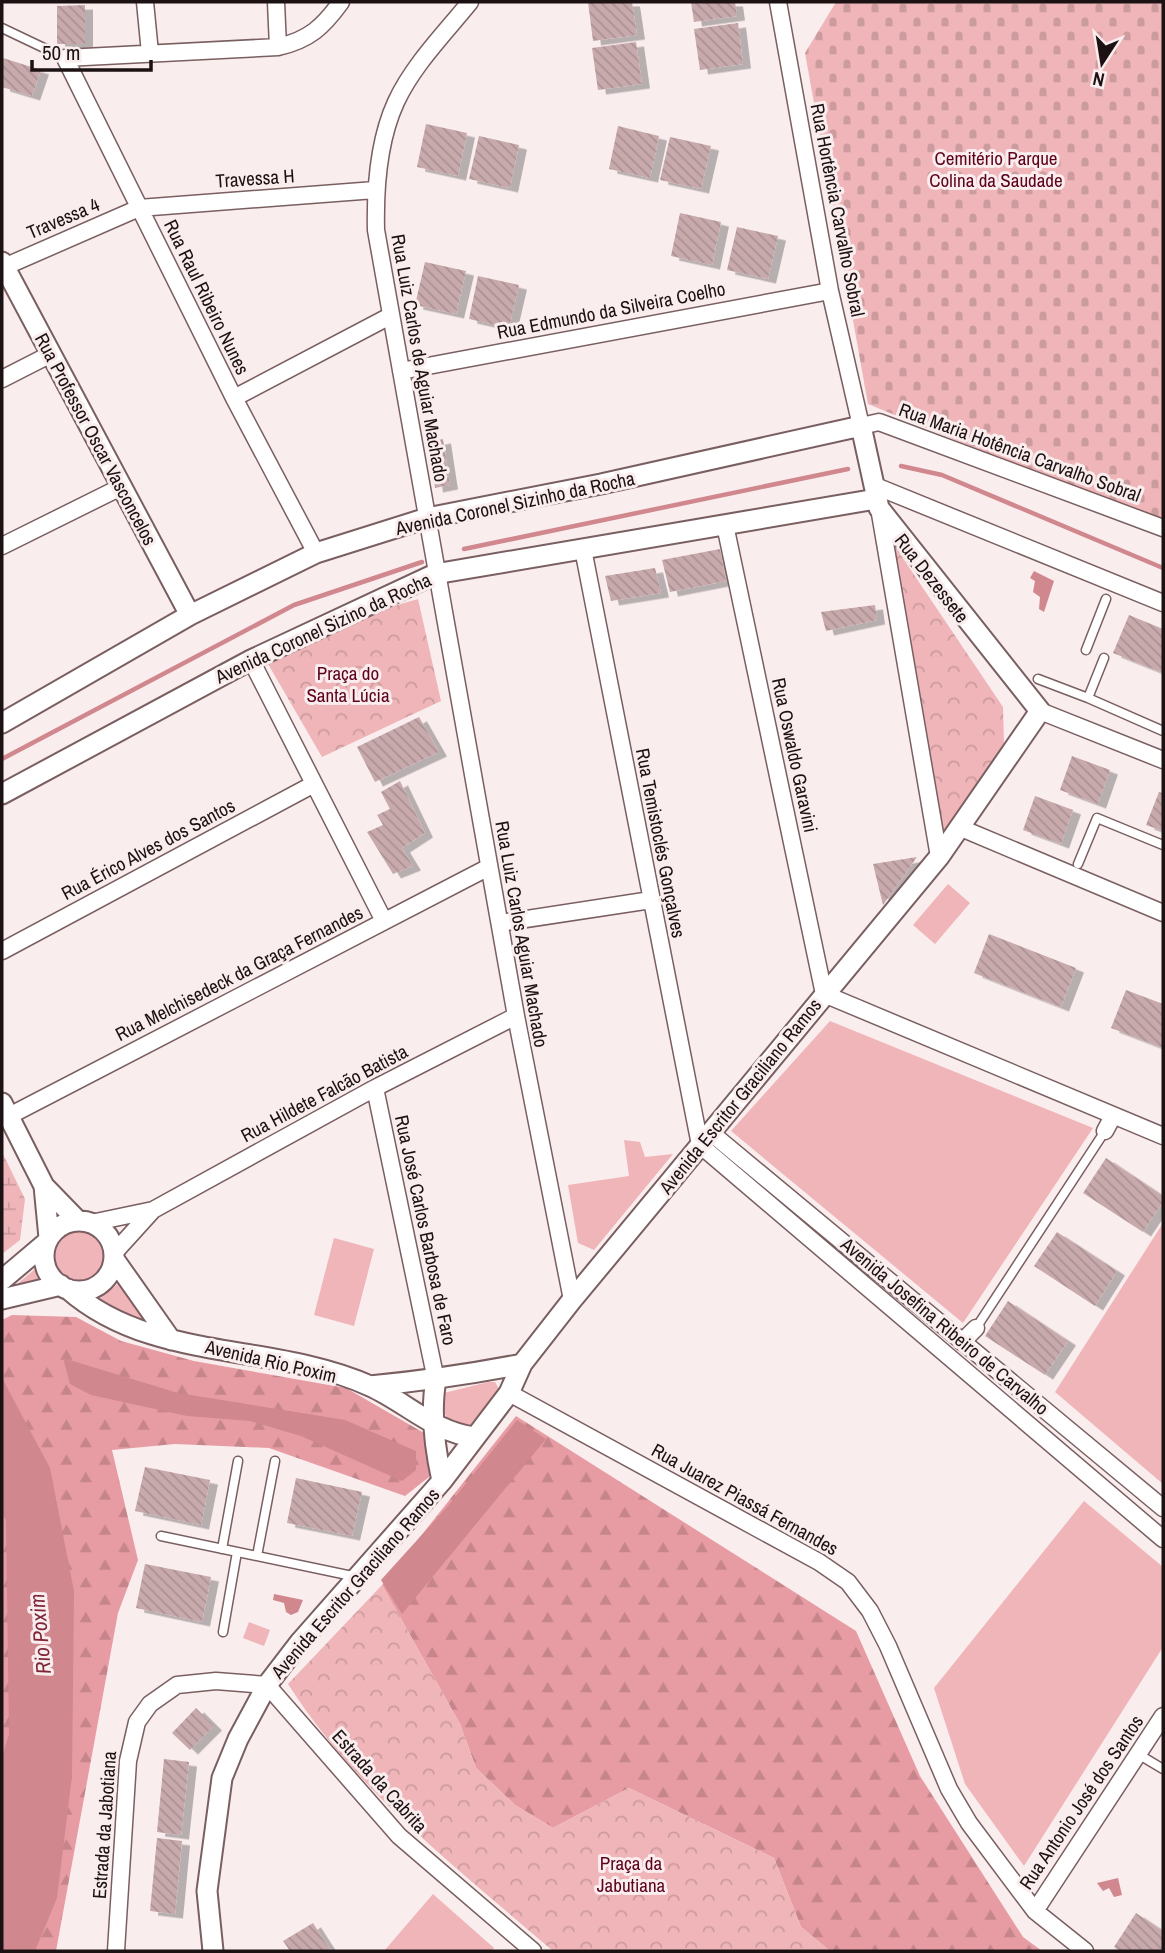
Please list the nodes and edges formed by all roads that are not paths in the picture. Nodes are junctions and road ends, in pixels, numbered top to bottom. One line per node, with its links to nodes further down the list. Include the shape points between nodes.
1 (145, 2): 8 (street)
2 (276, 2): 7 (street)
3 (341, 2): 7 (street, via 315,33)
4 (470, 2): 10 (street, via 395,103)
5 (778, 2): 13 (street, Rua Hortência Carvalho Sobral)
6 (2, 28): 9 (lane)
7 (278, 47): 8 (street)
8 (150, 53): 9 (street)
9 (65, 58): 11 (street, Rua Raul Ribeiro Nunes)
10 (375, 190): 11 (street, Travessa H); 14 (street, Rua Luiz Carlos de Aguiar Machado, via 376,230)
11 (139, 208): 12 (street, Travessa 4); 18 (street, Rua Raul Ribeiro Nunes)
12 (3, 265): 15 (street, Rua Professor Oscar Vasconcelos)
13 (830, 290): 16 (street, Rua Edmundo da Silveira Coelho); 19 (street, Rua Hortência Carvalho Sobral)
14 (390, 316): 16 (street, Rua Luiz Carlos de Aguiar Machado); 18 (street)
15 (51, 354): 17 (street); 20 (street, Rua Professor Oscar Vasconcelos)
16 (401, 371): 22 (street, Rua Luiz Carlos de Aguiar Machado)
17 (2, 379)
18 (234, 398): 27 (street, Rua Raul Ribeiro Nunes)
19 (861, 426): 21 (street, Rua Dezessete); 22 (street, Avenida Coronel Sizinho da Rocha); 24 (street, Rua Maria Hotência Carvalho Sobral, via 879,422)
20 (121, 488): 25 (street); 31 (street, Rua Professor Oscar Vasconcelos)
21 (876, 498): 23 (street, Avenida Coronel Sizino da Rocha); 30 (street); 37 (street, Rua Dezessete); 45 (street)
22 (427, 518): 27 (street, Avenida Coronel Sizinho da Rocha); 28 (street, Rua Luiz Carlos de Aguiar Machado)
23 (725, 525): 26 (street, Avenida Coronel Sizino da Rocha); 53 (street, Rua Oswaldo Garavini)
24 (1163, 528)
25 (2, 546)
26 (583, 549): 28 (street, Avenida Coronel Sizino da Rocha); 48 (street, Rua Temistoclés Gonçalves)
27 (316, 553): 31 (street, Avenida Coronel Sizinho da Rocha)
28 (435, 574): 34 (street, Avenida Coronel Sizino da Rocha); 46 (street, Rua Luiz Carlos Aguiar Machado)
29 (1106, 599): 32 (lane)
30 (1163, 603)
31 (190, 615): 38 (street, Avenida Coronel Sizinho da Rocha)
32 (1086, 650)
33 (1104, 658): 36 (lane)
34 (251, 660): 41 (street); 42 (street, Avenida Coronel Sizino da Rocha)
35 (1038, 679): 36 (lane)
36 (1088, 698): 39 (lane)
37 (1040, 711): 40 (street); 43 (street, Avenida Escritor Graciliano Ramos)
38 (2, 723)
39 (1163, 731)
40 (1163, 760)
41 (314, 784): 50 (street); 52 (street, Rua Érico Alves dos Santos)
42 (2, 794)
43 (961, 828): 45 (street, Avenida Escritor Graciliano Ramos); 47 (street)
44 (1163, 845): 47 (lane, via 1097,818)
45 (939, 857): 53 (street, Avenida Escritor Graciliano Ramos)
46 (488, 867): 50 (street, Rua Melchisedeck da Graça Fernandes); 51 (street, Rua Luiz Carlos Aguiar Machado)
47 (1076, 869): 49 (street)
48 (651, 900): 51 (street); 60 (street, Rua Temistoclés Gonçalves)
49 (1163, 913)
50 (384, 920): 56 (street, Rua Melchisedeck da Graça Fernandes)
51 (500, 923): 54 (street, Rua Luiz Carlos Aguiar Machado)
52 (2, 951)
53 (824, 994): 57 (street); 60 (street, Avenida Escritor Graciliano Ramos)
54 (516, 1016): 55 (street, Rua Hildete Falcão Batista); 69 (street, Rua Luiz Carlos Aguiar Machado)
55 (374, 1088): 62 (street, Rua Hildete Falcão Batista); 75 (street, Rua José Carlos Barbosa de Faro)
56 (5, 1110): 61 (street)
57 (1113, 1116): 58 (street); 59 (street)
58 (1105, 1131): 70 (lane)
59 (1163, 1136)
60 (705, 1139): 69 (street, Avenida Escritor Graciliano Ramos); 72 (street, Avenida Josefina Ribeiro de Carvalho); 85 (street, Avenida Josefina Ribeiro de Carvalho)
61 (44, 1186): 63 (street); 64 (street)
62 (153, 1210): 63 (street, Rua Hildete Falcão Batista); 65 (street, Rua Hildete Falcão Batista)
63 (84, 1222): 64 (street, via 66,1223); 65 (street, via 107,1235)
64 (48, 1240): 66 (street); 67 (street, via 45,1262 53,1279)
65 (114, 1256): 67 (street, via 112,1269 99,1285); 71 (street)
66 (2, 1280)
67 (64, 1287): 68 (street); 71 (street, Avenida Rio Poxim, via 117,1323)
68 (2, 1300)
69 (572, 1300): 73 (street, Avenida Escritor Graciliano Ramos)
70 (976, 1328): 72 (street)
71 (171, 1339): 76 (street, Avenida Rio Poxim, via 303,1365)
72 (962, 1342): 83 (street, Avenida Josefina Ribeiro de Carvalho)
73 (522, 1364): 74 (street, Avenida Rio Poxim); 77 (street, Avenida Escritor Graciliano Ramos)
74 (492, 1370): 75 (street, Avenida Rio Poxim, via 455,1373); 77 (street, via 505,1378)
75 (436, 1380): 76 (street, Avenida Rio Poxim); 78 (street)
76 (370, 1386): 78 (street, Avenida Rio Poxim)
77 (509, 1393): 79 (street, Avenida Escritor Graciliano Ramos); 95 (street, Rua Juarez Piassá Fernandes, via 848,1582 888,1646 944,1777 969,1823)
78 (435, 1424): 79 (street, Avenida Rio Poxim); 82 (street, Avenida Escritor Graciliano Ramos)
79 (475, 1437): 82 (street, Avenida Escritor Graciliano Ramos)
80 (238, 1461): 86 (lane)
81 (275, 1461): 88 (lane)
82 (442, 1481): 89 (street, Avenida Escritor Graciliano Ramos)
83 (1163, 1508)
84 (161, 1536): 86 (lane)
85 (1163, 1539)
86 (222, 1549): 87 (lane)
87 (237, 1552): 88 (lane); 90 (lane)
88 (257, 1556): 89 (lane)
89 (359, 1577): 91 (street, Avenida Escritor Graciliano Ramos)
90 (223, 1632)
91 (267, 1685): 96 (street, Estrada da Jabotiana, via 216,1681 177,1685 150,1704 137,1722 128,1761); 97 (street, Avenida Escritor Graciliano Ramos, via 222,1778 207,1891); 98 (street, Estrada da Cabrita, via 399,1836)
92 (1163, 1716): 93 (street, Rua Antonio José dos Santos)
93 (1138, 1754): 94 (lane); 95 (street, Rua Antonio José dos Santos)
94 (1163, 1769)
95 (1035, 1911): 99 (street, Rua Juarez Piassá Fernandes)
96 (116, 1951)
97 (213, 1951)
98 (533, 1951)
99 (1086, 1951)

